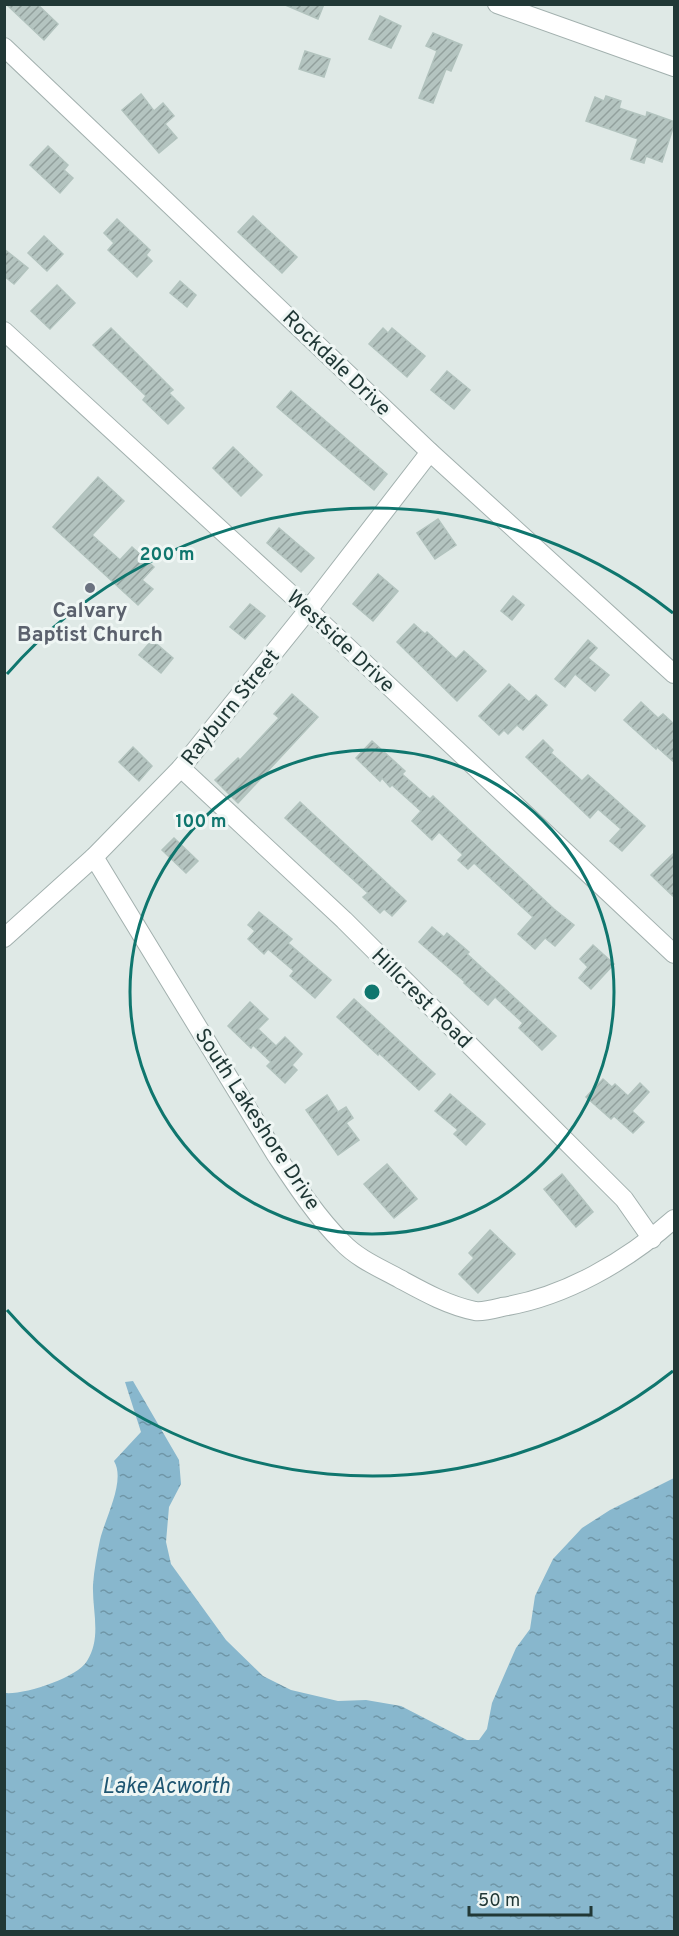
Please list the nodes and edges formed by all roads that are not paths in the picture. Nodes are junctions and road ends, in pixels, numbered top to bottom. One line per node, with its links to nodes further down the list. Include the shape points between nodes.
1 (497, 4): 3 (street)
2 (4, 47): 5 (street, Rockdale Drive)
3 (675, 67)
4 (4, 331): 6 (street, Westside Drive)
5 (430, 452): 6 (street, Rayburn Street); 7 (street, Rockdale Drive)
6 (308, 610): 8 (street, Rayburn Street); 11 (street, Westside Drive)
7 (675, 674)
8 (181, 768): 9 (street, Rayburn Street); 13 (street, Hillcrest Road, via 344,920 624,1199)
9 (94, 857): 10 (street, Rayburn Street); 13 (street, South Lakeshore Drive, via 276,1155 343,1243 364,1260 441,1301 478,1311 548,1296)
10 (4, 938)
11 (675, 954)
12 (675, 1219): 13 (street, South Lakeshore Drive)
13 (652, 1239)

